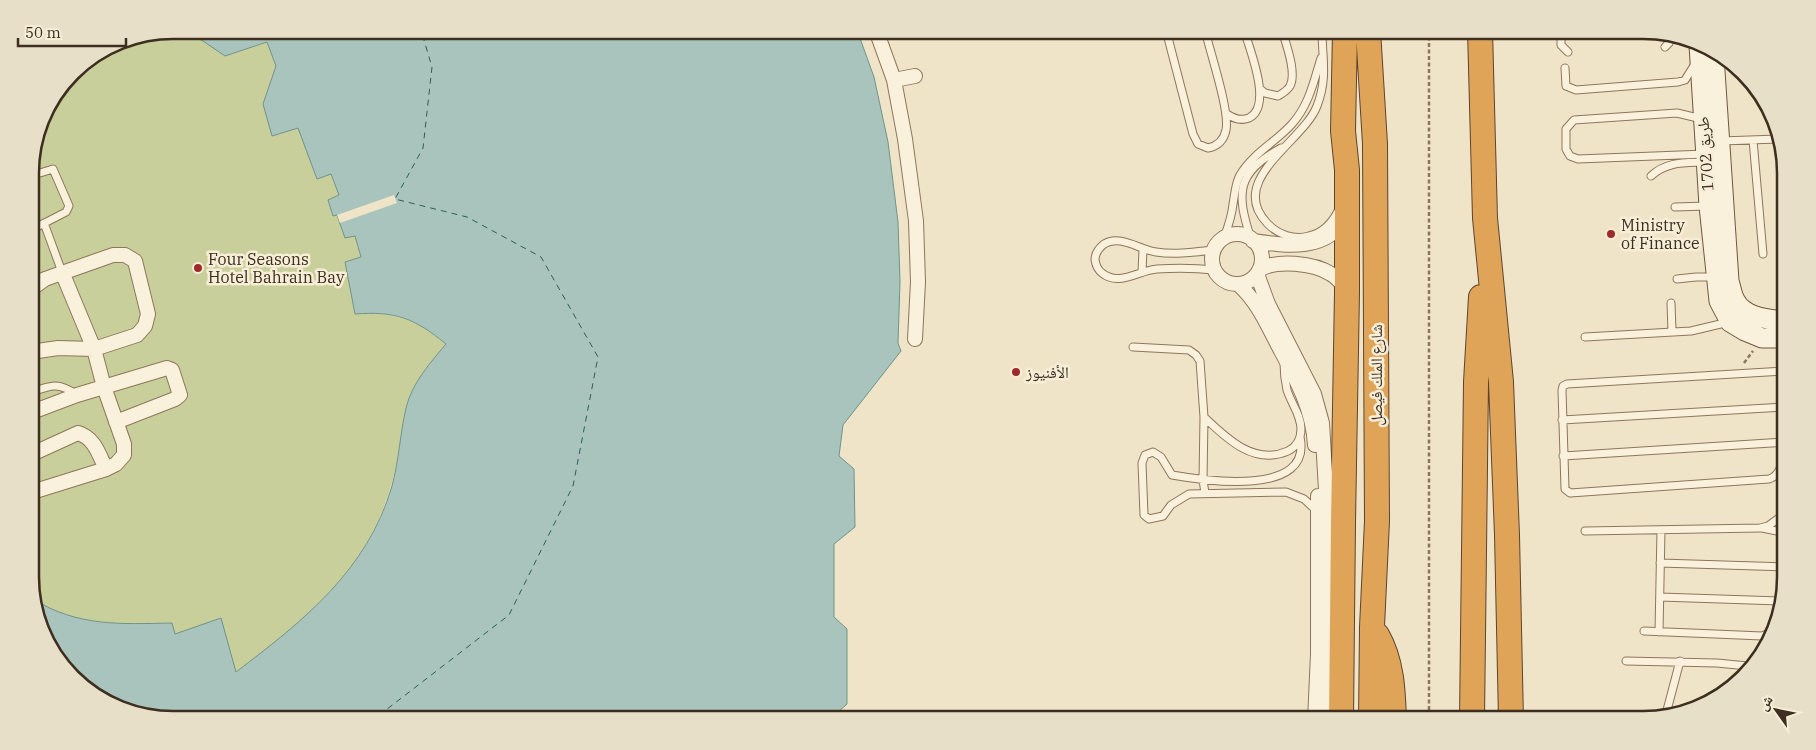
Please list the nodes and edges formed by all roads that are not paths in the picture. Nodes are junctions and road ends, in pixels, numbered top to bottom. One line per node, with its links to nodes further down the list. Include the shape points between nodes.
1 (879, 39): 20 (street)
2 (1168, 39): 22 (lane, via 1198,144 1208,148 1219,144 1226,130)
3 (1206, 39): 22 (lane)
4 (1246, 39): 21 (lane)
5 (1284, 39): 21 (lane, via 1292,84 1278,96)
6 (1322, 39): 17 (lane)
7 (1345, 39): 30 (highway, via 1343,131)
8 (1369, 39): 94 (highway, شارع الملك فيصل, via 1375,144 1377,451)
9 (1480, 39): 37 (highway)
10 (1561, 39): 13 (lane, via 1561,46)
11 (1669, 41): 12 (lane)
12 (1665, 47)
13 (1568, 52)
14 (1704, 53): 18 (lane, via 1685,80 1678,82 1572,89 1565,83)
15 (1704, 54): 23 (street, طريق 1702)
16 (1704, 54): 27 (street, طريق 1702)
17 (1322, 55): 26 (lane, via 1324,83 1317,107 1306,126); 31 (lane, via 1304,107 1292,124 1262,150)
18 (1565, 68)
19 (915, 76): 20 (street)
20 (894, 80): 61 (street, via 916,220 918,282)
21 (1260, 89): 22 (lane, via 1259,106 1252,116 1239,120)
22 (1227, 114)
23 (1703, 119): 27 (street, طريق 1702); 28 (lane, via 1677,113 1578,119 1566,129 1567,153 1574,159)
24 (1773, 139): 25 (lane)
25 (1753, 140): 27 (lane); 45 (lane)
26 (1288, 144): 31 (lane); 42 (lane, via 1262,175 1256,190 1257,206 1264,221 1276,231)
27 (1709, 150): 28 (lane); 29 (lane); 34 (street, طريق 1702); 56 (street, طريق 1702, via 1729,281 1735,301 1754,316)
28 (1663, 155): 29 (lane)
29 (1665, 166): 33 (lane)
30 (1347, 170): 36 (highway); 42 (lane, via 1339,208 1333,220)
31 (1246, 171): 40 (lane, via 1236,185); 41 (lane, via 1241,202)
32 (39, 173): 38 (lane, via 53,169 69,206 66,212)
33 (1651, 176)
34 (1709, 206): 35 (lane); 50 (street, طريق 1702)
35 (1675, 207)
36 (1347, 213): 42 (street, via 1330,236); 54 (highway)
37 (1485, 218): 101 (highway, via 1501,382); 108 (highway, via 1476,382)
38 (44, 224): 39 (lane); 47 (lane)
39 (39, 226)
40 (1224, 238): 41 (street, via 1233,234); 44 (street)
41 (1252, 240): 42 (street, via 1283,244); 49 (street, via 1261,254)
42 (1306, 240)
43 (1143, 248): 44 (lane, via 1164,253); 48 (lane); 48 (lane, via 1108,242 1098,250 1095,261 1100,272 1110,278 1126,278)
44 (1214, 250): 46 (street)
45 (1763, 254)
46 (1214, 270): 48 (lane, via 1181,268); 53 (street, via 1224,280)
47 (62, 272): 52 (street); 63 (street); 63 (street, via 113,254 125,255 135,261 148,314 144,326 137,335)
48 (1142, 272)
49 (1258, 272): 53 (street, via 1252,279); 54 (street, via 1277,263 1314,267 1332,275); 104 (street, via 1268,304 1314,394 1322,423 1328,523)
50 (1716, 277): 51 (lane); 57 (street, طريق 1702, via 1719,302)
51 (1677, 279)
52 (39, 282)
53 (1238, 284): 65 (street, via 1258,306)
54 (1347, 292): 105 (highway)
55 (1671, 303): 58 (lane)
56 (1777, 320)
57 (1730, 322): 58 (lane, via 1691,331); 60 (street, via 1762,338)
58 (1672, 331): 59 (lane)
59 (1585, 336)
60 (1777, 338)
61 (915, 339)
62 (1133, 347): 72 (lane, via 1189,350 1196,355 1200,361)
63 (94, 349): 64 (street); 67 (street)
64 (39, 351)
65 (1284, 355): 75 (lane, via 1287,390 1301,425); 84 (street, via 1305,398 1313,426)
66 (1777, 372): 73 (lane, via 1567,384 1562,390)
67 (104, 387): 69 (street); 74 (street); 74 (street, via 167,368 172,370 175,378 180,395 175,399)
68 (39, 389): 69 (lane, via 58,385)
69 (77, 395): 71 (street)
70 (1777, 408): 73 (lane)
71 (39, 409)
72 (1204, 417): 75 (lane, via 1230,442 1256,453 1283,453); 81 (lane)
73 (1562, 420): 78 (lane)
74 (116, 422): 79 (street, via 124,444 124,455)
75 (1300, 437): 81 (lane, via 1302,454 1293,468 1285,473 1259,481)
76 (1777, 443): 78 (lane)
77 (39, 451): 79 (street, via 78,433 92,441)
78 (1563, 456): 80 (lane, via 1565,489 1570,493 1769,479)
79 (106, 469): 82 (street)
80 (1777, 475)
81 (1203, 480): 83 (lane); 83 (lane, via 1172,475 1161,457 1153,452 1145,455 1142,463 1144,515 1149,519 1163,516 1171,505 1189,494)
82 (39, 490)
83 (1206, 493): 84 (lane, via 1286,492 1304,499)
84 (1318, 512): 103 (street)
85 (1777, 520): 86 (lane)
86 (1760, 528): 87 (lane); 89 (lane)
87 (1661, 530): 88 (lane); 90 (lane)
88 (1585, 531)
89 (1777, 531)
90 (1660, 562): 91 (lane); 92 (lane)
91 (1777, 567)
92 (1660, 597): 93 (lane); 96 (lane)
93 (1775, 602)
94 (1372, 627): 106 (highway, شارع الملك فيصل); 107 (highway, via 1385,649)
95 (1644, 631): 96 (lane)
96 (1659, 632): 97 (lane)
97 (1763, 636)
98 (1626, 661): 99 (lane)
99 (1680, 661): 100 (lane); 102 (lane)
100 (1744, 666)
101 (1511, 694): 109 (highway); 110 (highway)
102 (1667, 709)
103 (1315, 711)
104 (1326, 711)
105 (1341, 711)
106 (1371, 711)
107 (1393, 711)
108 (1472, 711)
109 (1511, 711)
110 (1518, 711)

